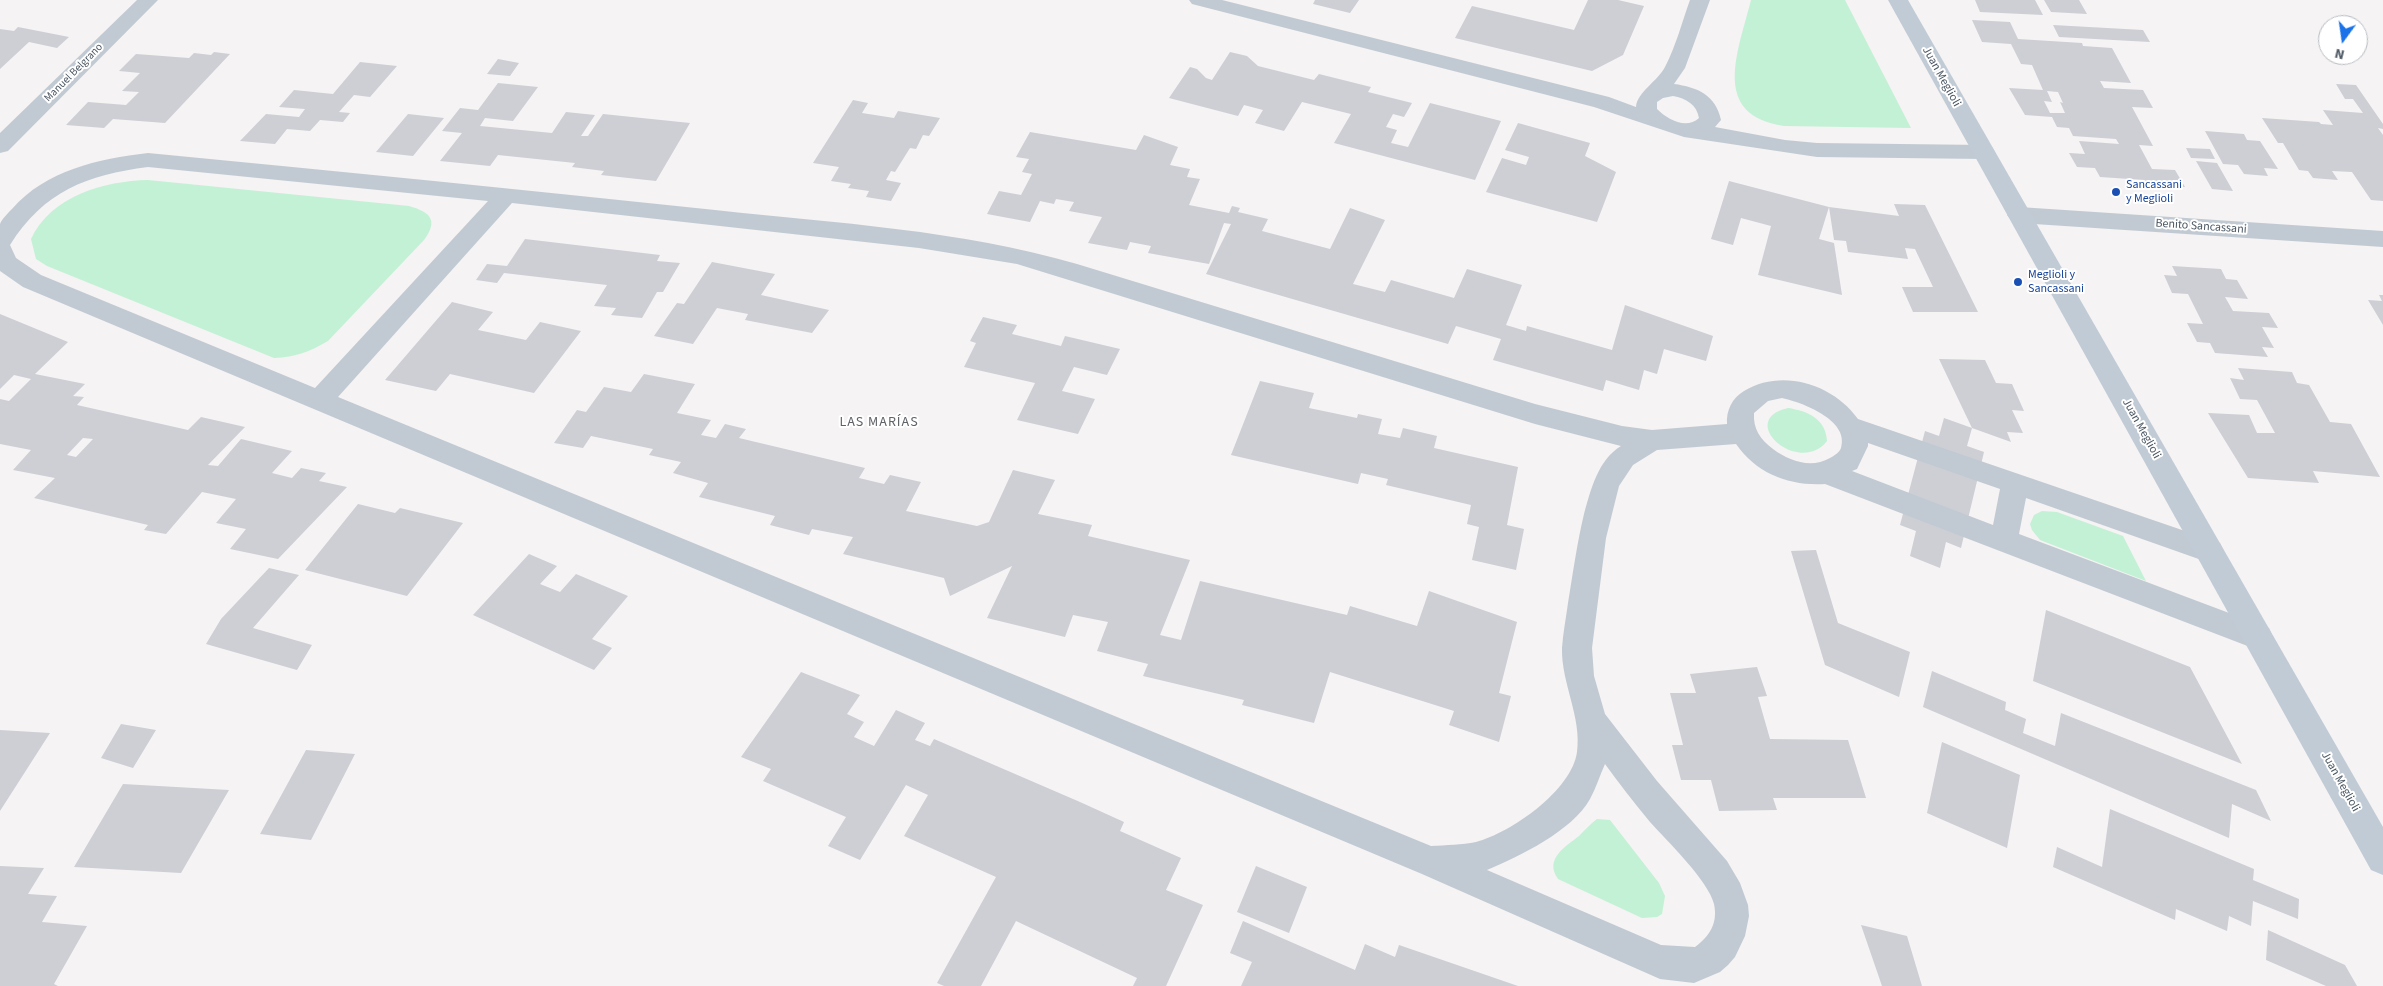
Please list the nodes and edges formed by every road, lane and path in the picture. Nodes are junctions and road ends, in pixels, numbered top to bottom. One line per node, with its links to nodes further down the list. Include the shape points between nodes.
1 (148, 0): 11 (street, Manuel Belgrano)
2 (1200, 0): 7 (street, via 1601,102)
3 (1700, 0): 5 (street)
4 (1898, 0): 12 (main road, Juan Meglioli)
5 (1675, 68): 6 (street); 7 (street)
6 (1688, 93): 7 (street, via 1671,90); 8 (street, via 1702,100)
7 (1652, 104): 9 (street, via 1668,127)
8 (1710, 110): 9 (street, via 1710,120 1701,128); 10 (street, via 1725,126)
9 (1685, 130): 10 (street)
10 (1747, 139): 12 (street, via 1811,150)
11 (0, 146)
12 (1984, 152): 14 (main road, Juan Meglioli)
13 (506, 195): 16 (street, via 148,160 97,167 50,188 20,213); 18 (street); 21 (street, via 911,239 1017,256 1535,414 1622,436)
14 (2019, 215): 15 (street, Benito Sancassani); 25 (main road, Juan Meglioli)
15 (2383, 240)
16 (0, 243)
17 (0, 248): 18 (street, via 2,258 12,270 32,281)
18 (319, 401): 29 (street)
19 (1850, 426): 20 (street, via 1828,402 1794,390 1777,389 1762,392 1743,408 1740,420); 22 (street, via 1855,438 1852,456 1839,469); 23 (street)
20 (1743, 433): 21 (street); 22 (street, via 1752,448 1767,460 1806,474)
21 (1652, 440): 27 (street, via 1623,458 1606,483 1592,538 1577,648 1579,676)
22 (1826, 473): 24 (street)
23 (2015, 483): 24 (street); 25 (street)
24 (2004, 541): 26 (street)
25 (2210, 551): 26 (main road, Juan Meglioli)
26 (2258, 637): 28 (main road, Juan Meglioli)
27 (1591, 720): 29 (street, via 1593,753 1588,768 1578,790 1559,810 1534,830 1477,858); 29 (street, via 1653,801 1709,866 1728,895 1732,915 1729,938 1715,953 1698,965 1660,962)
28 (2383, 859)
29 (1431, 862)

